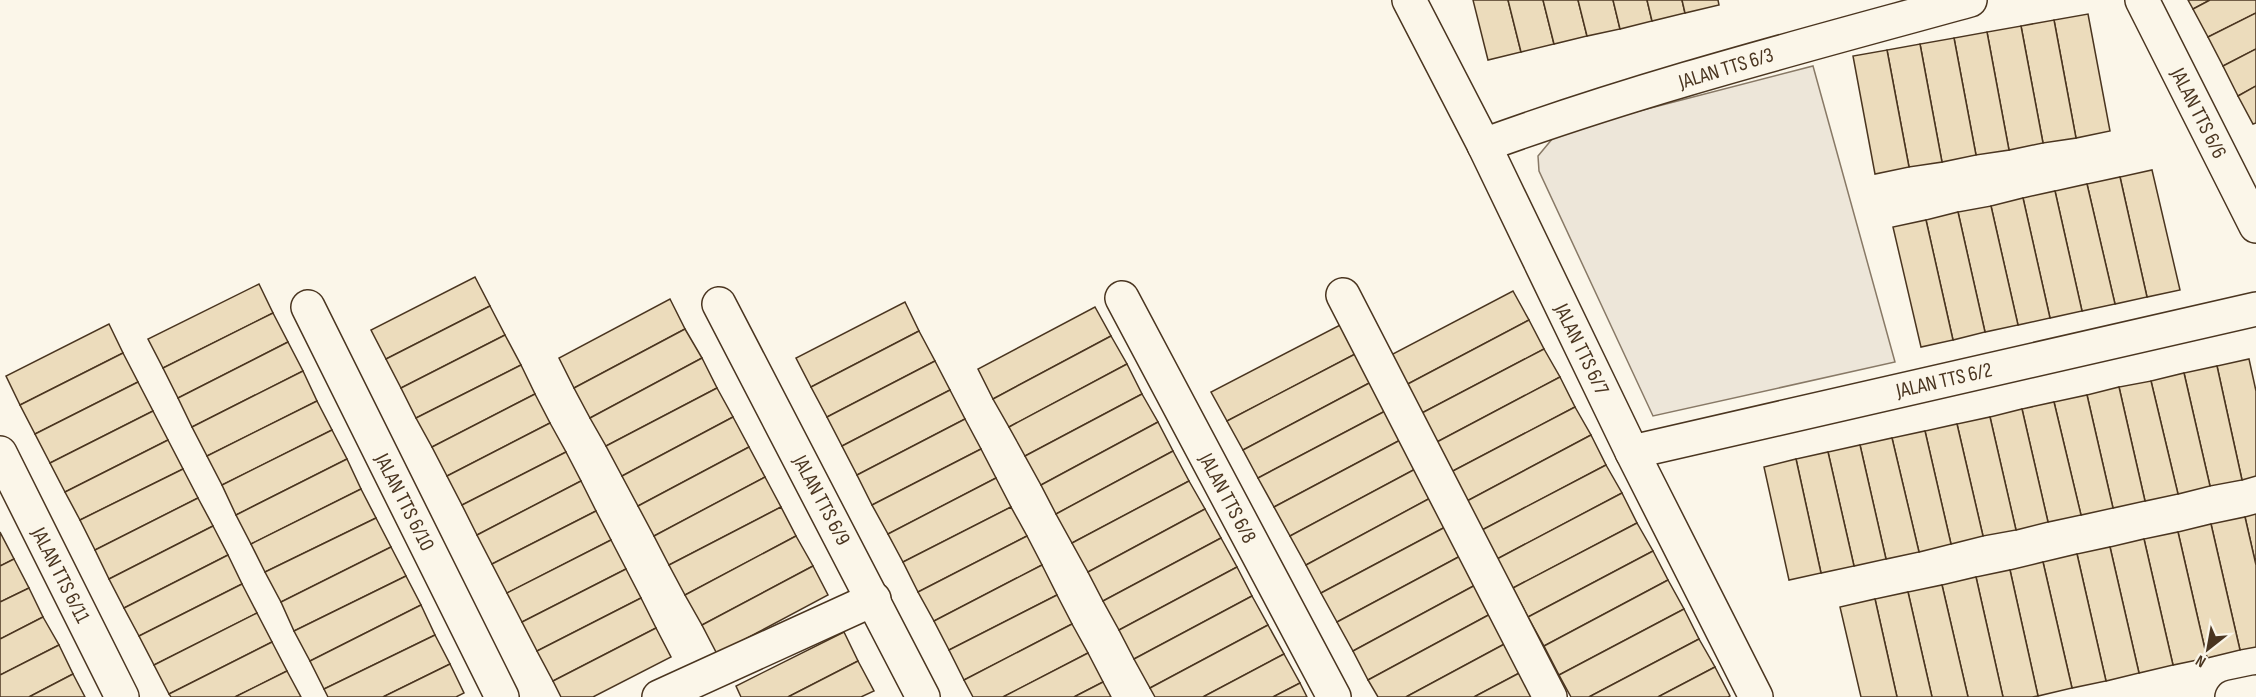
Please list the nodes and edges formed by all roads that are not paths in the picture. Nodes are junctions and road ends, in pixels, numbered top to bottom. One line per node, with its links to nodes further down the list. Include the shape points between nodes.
1 (1409, 0): 4 (street, JALAN TTS 6/7)
2 (1970, 0): 4 (street, JALAN TTS 6/3, via 1764,57)
3 (2142, 0): 5 (street, JALAN TTS 6/6)
4 (1484, 145): 11 (street, JALAN TTS 6/7)
5 (2256, 226)
6 (1343, 295): 20 (street)
7 (1122, 298): 19 (street, JALAN TTS 6/8)
8 (719, 304): 13 (street, JALAN TTS 6/9)
9 (308, 307): 16 (street, JALAN TTS 6/10)
10 (2256, 309): 11 (street, JALAN TTS 6/2)
11 (1632, 452): 21 (street, JALAN TTS 6/7)
12 (0, 453): 15 (street, JALAN TTS 6/11)
13 (874, 599): 17 (street); 18 (street, JALAN TTS 6/9)
14 (2256, 692): 22 (street)
15 (122, 697)
16 (502, 697)
17 (658, 697)
18 (923, 697)
19 (1335, 697)
20 (1550, 697)
21 (1756, 697)
22 (2232, 697)

